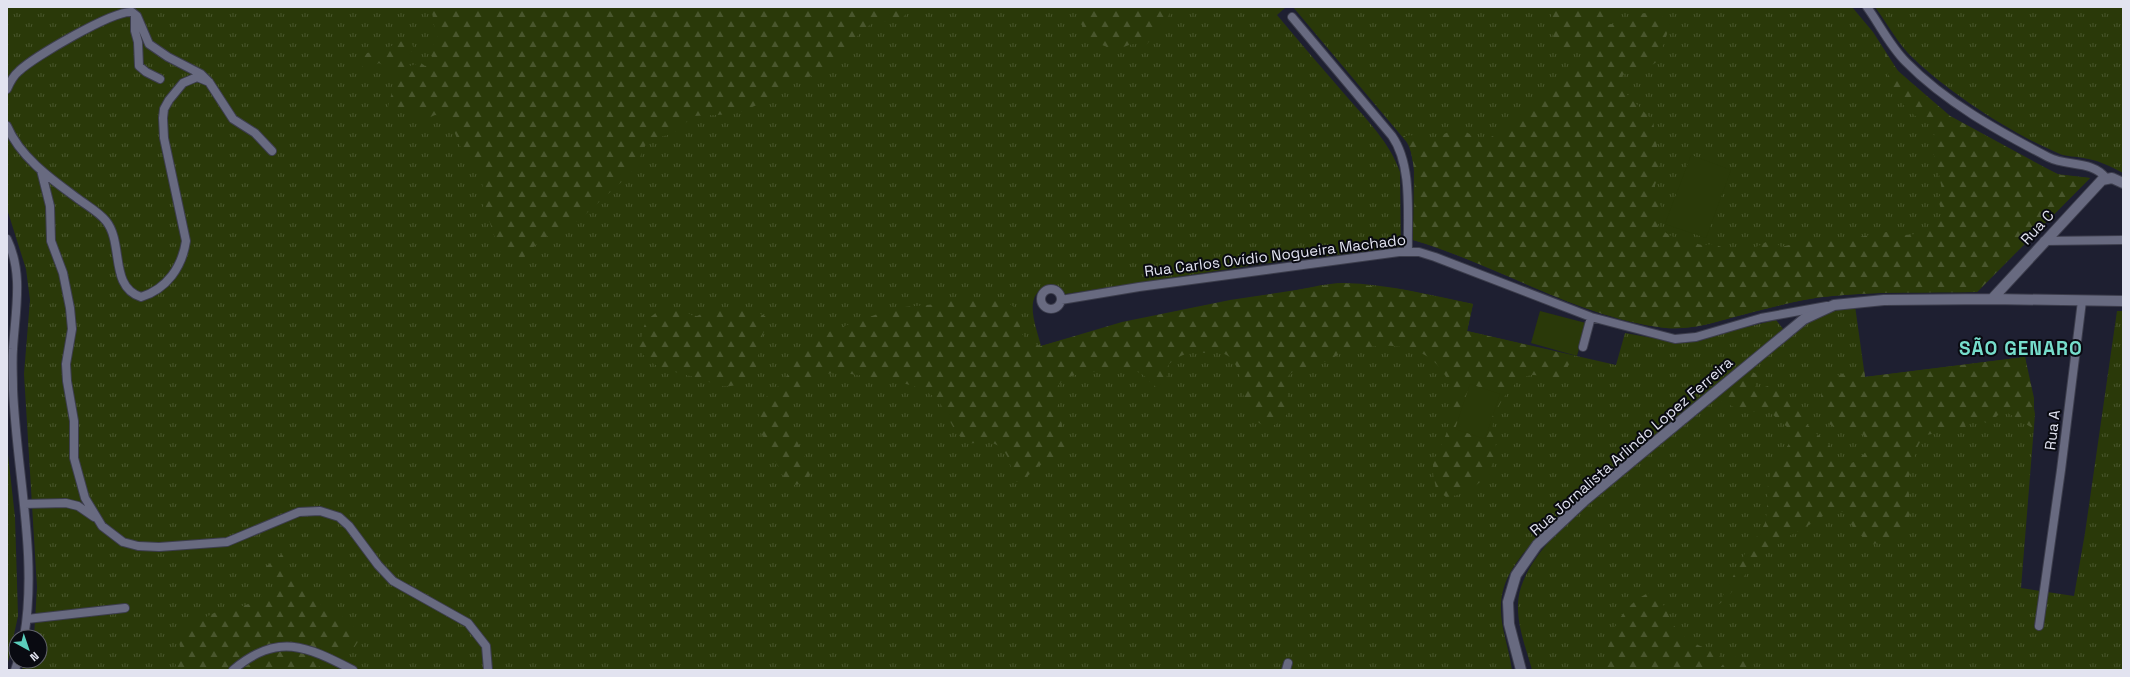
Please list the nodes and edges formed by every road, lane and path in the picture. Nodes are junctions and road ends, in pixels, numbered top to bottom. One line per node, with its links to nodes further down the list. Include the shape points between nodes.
1 (1867, 7): 10 (street, via 1895,50 1942,93 1979,118 2050,158 2063,163 2096,168)
2 (135, 14): 4 (street, via 134,31 138,42 139,66); 5 (street, via 148,44 201,74); 6 (street, via 128,12 116,16 44,53 18,72)
3 (1292, 17): 15 (street, via 1400,148 1404,157 1406,180)
4 (160, 79)
5 (209, 82): 8 (street, via 233,119 255,133); 9 (street, via 197,77 190,79 176,91 164,109 164,138 186,241 178,268 155,292 141,297 127,290 120,273 114,238 106,220)
6 (7, 89)
7 (7, 126): 9 (street)
8 (272, 151)
9 (41, 170): 24 (street, via 50,206 51,241 63,273 70,308 72,329 66,364 74,420 74,458 85,498)
10 (2106, 178): 11 (street); 14 (street, Rua C)
11 (2123, 183)
12 (7, 239): 23 (street, via 12,248 18,279 13,350 14,390)
13 (2123, 240): 14 (street)
14 (2044, 241): 16 (street, Rua C)
15 (1408, 252): 17 (street, Rua Carlos Ovídio Nogueira Machado, via 1271,268); 21 (street, Rua Carlos Ovídio Nogueira Machado, via 1436,257)
16 (1992, 299): 18 (street, Rua Carlos Ovídio Nogueira Machado); 20 (street, Rua Carlos Ovídio Nogueira Machado, via 1884,300)
17 (1061, 300)
18 (2082, 300): 19 (street, Rua Carlos Ovídio Nogueira Machado); 27 (street, Rua A)
19 (2123, 301)
20 (1834, 305): 21 (street, Rua Carlos Ovídio Nogueira Machado, via 1761,318 1680,339 1662,337); 32 (street, Rua Jornalista Arlindo Lopez Ferreira, via 1817,312 1791,330 1584,501 1537,545 1516,576 1508,602 1509,624)
21 (1592, 318): 22 (street)
22 (1583, 347)
23 (24, 504): 24 (street, via 66,503 78,506); 26 (street)
24 (96, 519): 31 (street, via 123,542 159,547 227,542 299,512 320,511 338,517 349,526 393,581 468,623 486,646)
25 (125, 608): 26 (street)
26 (28, 619): 28 (street)
27 (2039, 626)
28 (26, 629)
29 (233, 670): 30 (street, via 251,656 264,650 287,646 303,648)
30 (353, 670)
31 (488, 670)
32 (1521, 670)

